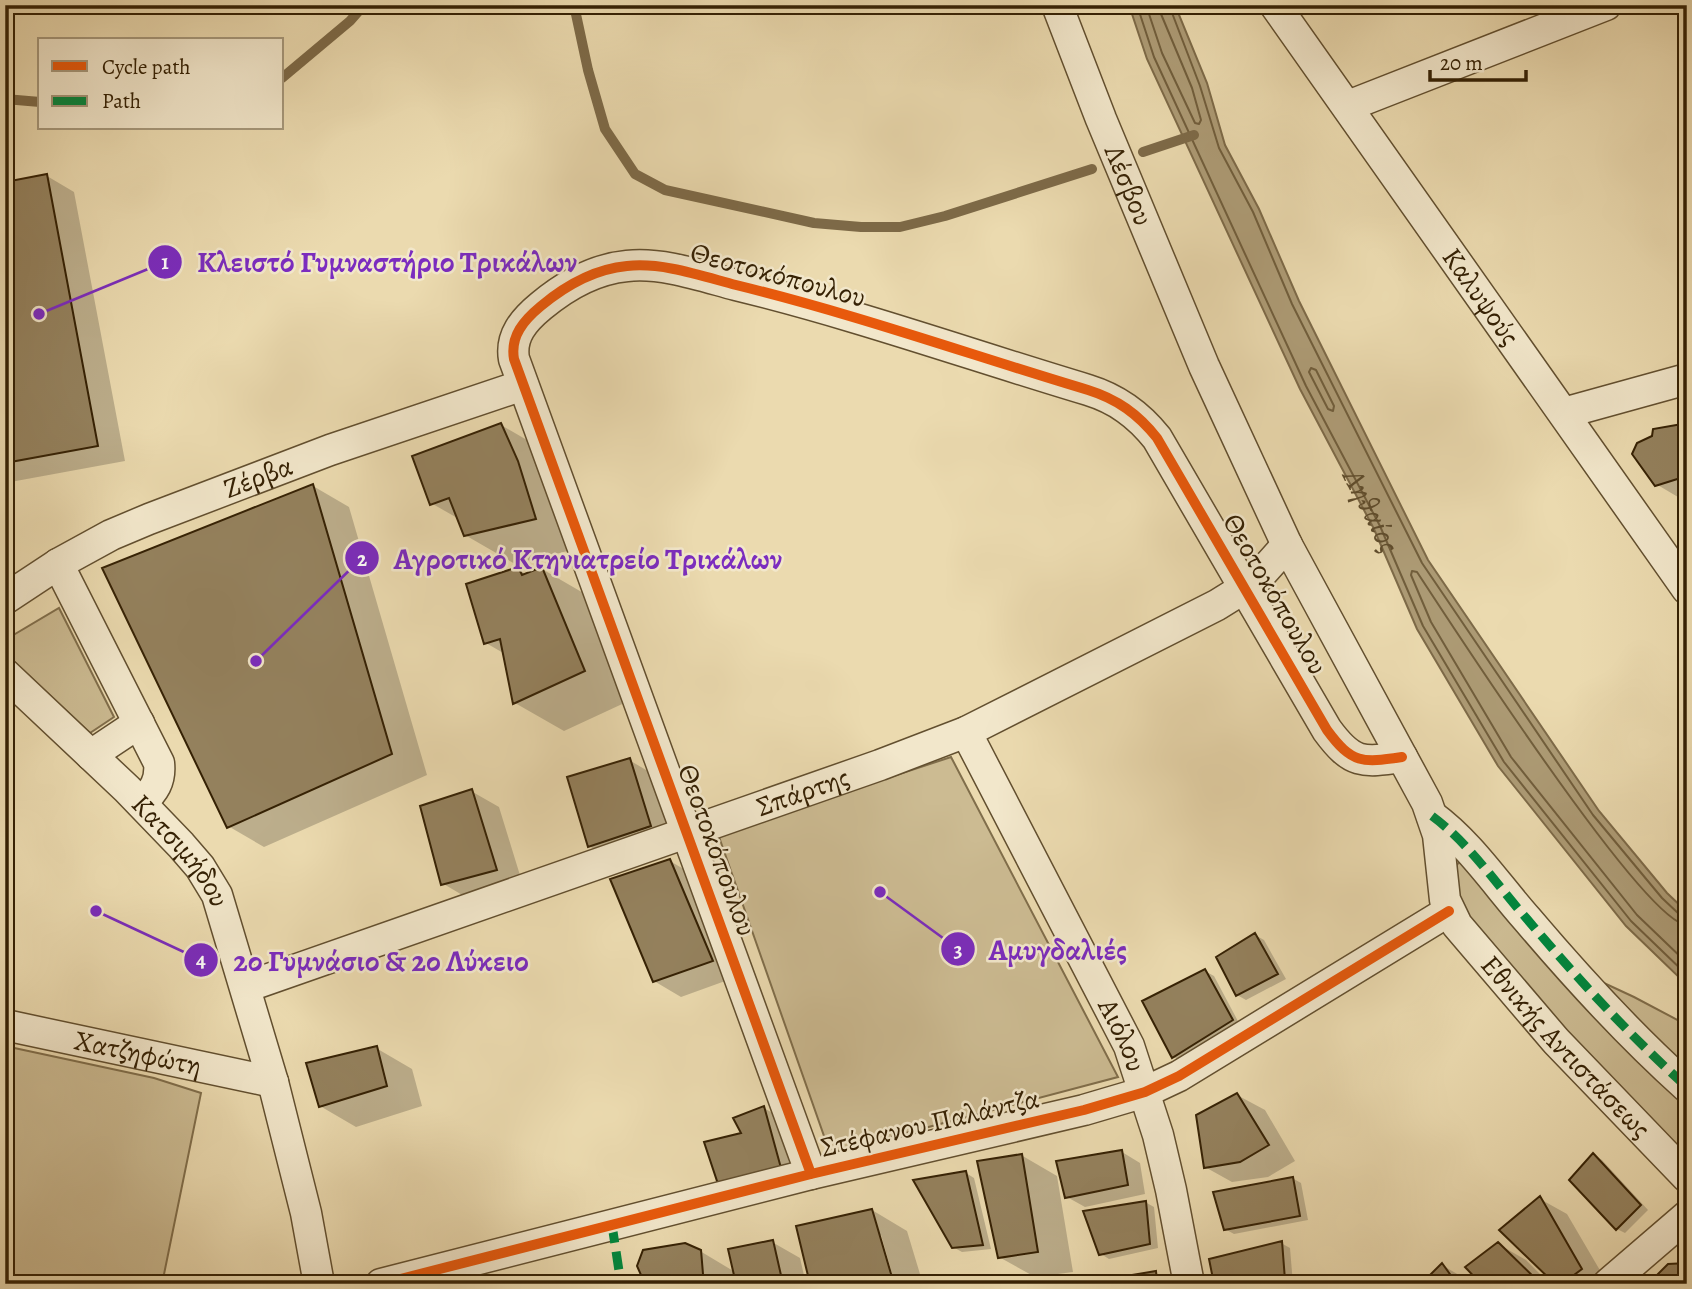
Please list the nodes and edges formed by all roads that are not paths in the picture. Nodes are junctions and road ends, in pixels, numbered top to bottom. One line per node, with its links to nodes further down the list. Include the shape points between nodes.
1 (1057, 5): 8 (street, Λέσβου, via 1204,366)
2 (1275, 5): 4 (street, Καλυψούς)
3 (1606, 5): 4 (street)
4 (1348, 106): 7 (street, Καλυψούς)
5 (1687, 379): 7 (street)
6 (523, 385): 9 (street, Ζέρβα, via 330,450 149,519); 10 (street, Θεοτοκόπουλου, via 513,352 522,326 556,294 606,270 654,267 797,301 1088,390 1123,405 1157,438); 20 (street, Θεοτοκόπουλου)
7 (1564, 413): 11 (street, Καλυψούς)
8 (1287, 545): 10 (street, Σπάρτης); 17 (street, Λέσβου)
9 (58, 564): 12 (street, Ζέρβα); 14 (street)
10 (1247, 588): 15 (street, Σπάρτης); 17 (street, Θεοτοκόπουλου, via 1341,748 1352,757 1373,761)
11 (1687, 589)
12 (5, 599)
13 (5, 674): 16 (street, Κατσιμήδου)
14 (139, 723): 16 (street); 18 (street, via 160,773)
15 (966, 732): 20 (street, Σπάρτης); 26 (street, Αιόλου, via 1121,1028)
16 (91, 755): 18 (street, Κατσιμήδου)
17 (1402, 757): 19 (street, Λέσβου)
18 (141, 803): 22 (street, Κατσιμήδου, via 200,867 216,895)
19 (1432, 816): 21 (street); 25 (street, via 1465,844 1610,1012)
20 (687, 831): 22 (street, Σπάρτης); 27 (street, Θεοτοκόπουλου)
21 (1449, 911): 26 (street, Στέφανου Παλάντζα, via 1179,1076); 28 (street, Εθνικής Αντιστάσεως, via 1464,935 1556,1041)
22 (246, 986): 24 (street, Κατσιμήδου)
23 (5, 1025): 24 (street, Χατζηφώτη)
24 (272, 1082): 30 (street, Κατσιμήδου)
25 (1687, 1087)
26 (1145, 1092): 27 (street, Στέφανου Παλάντζα); 32 (street, Αιόλου)
27 (811, 1174): 31 (street, Στέφανου Παλάντζα)
28 (1687, 1177)
29 (1687, 1216): 33 (street)
30 (319, 1284)
31 (381, 1284)
32 (1189, 1284)
33 (1608, 1284)

